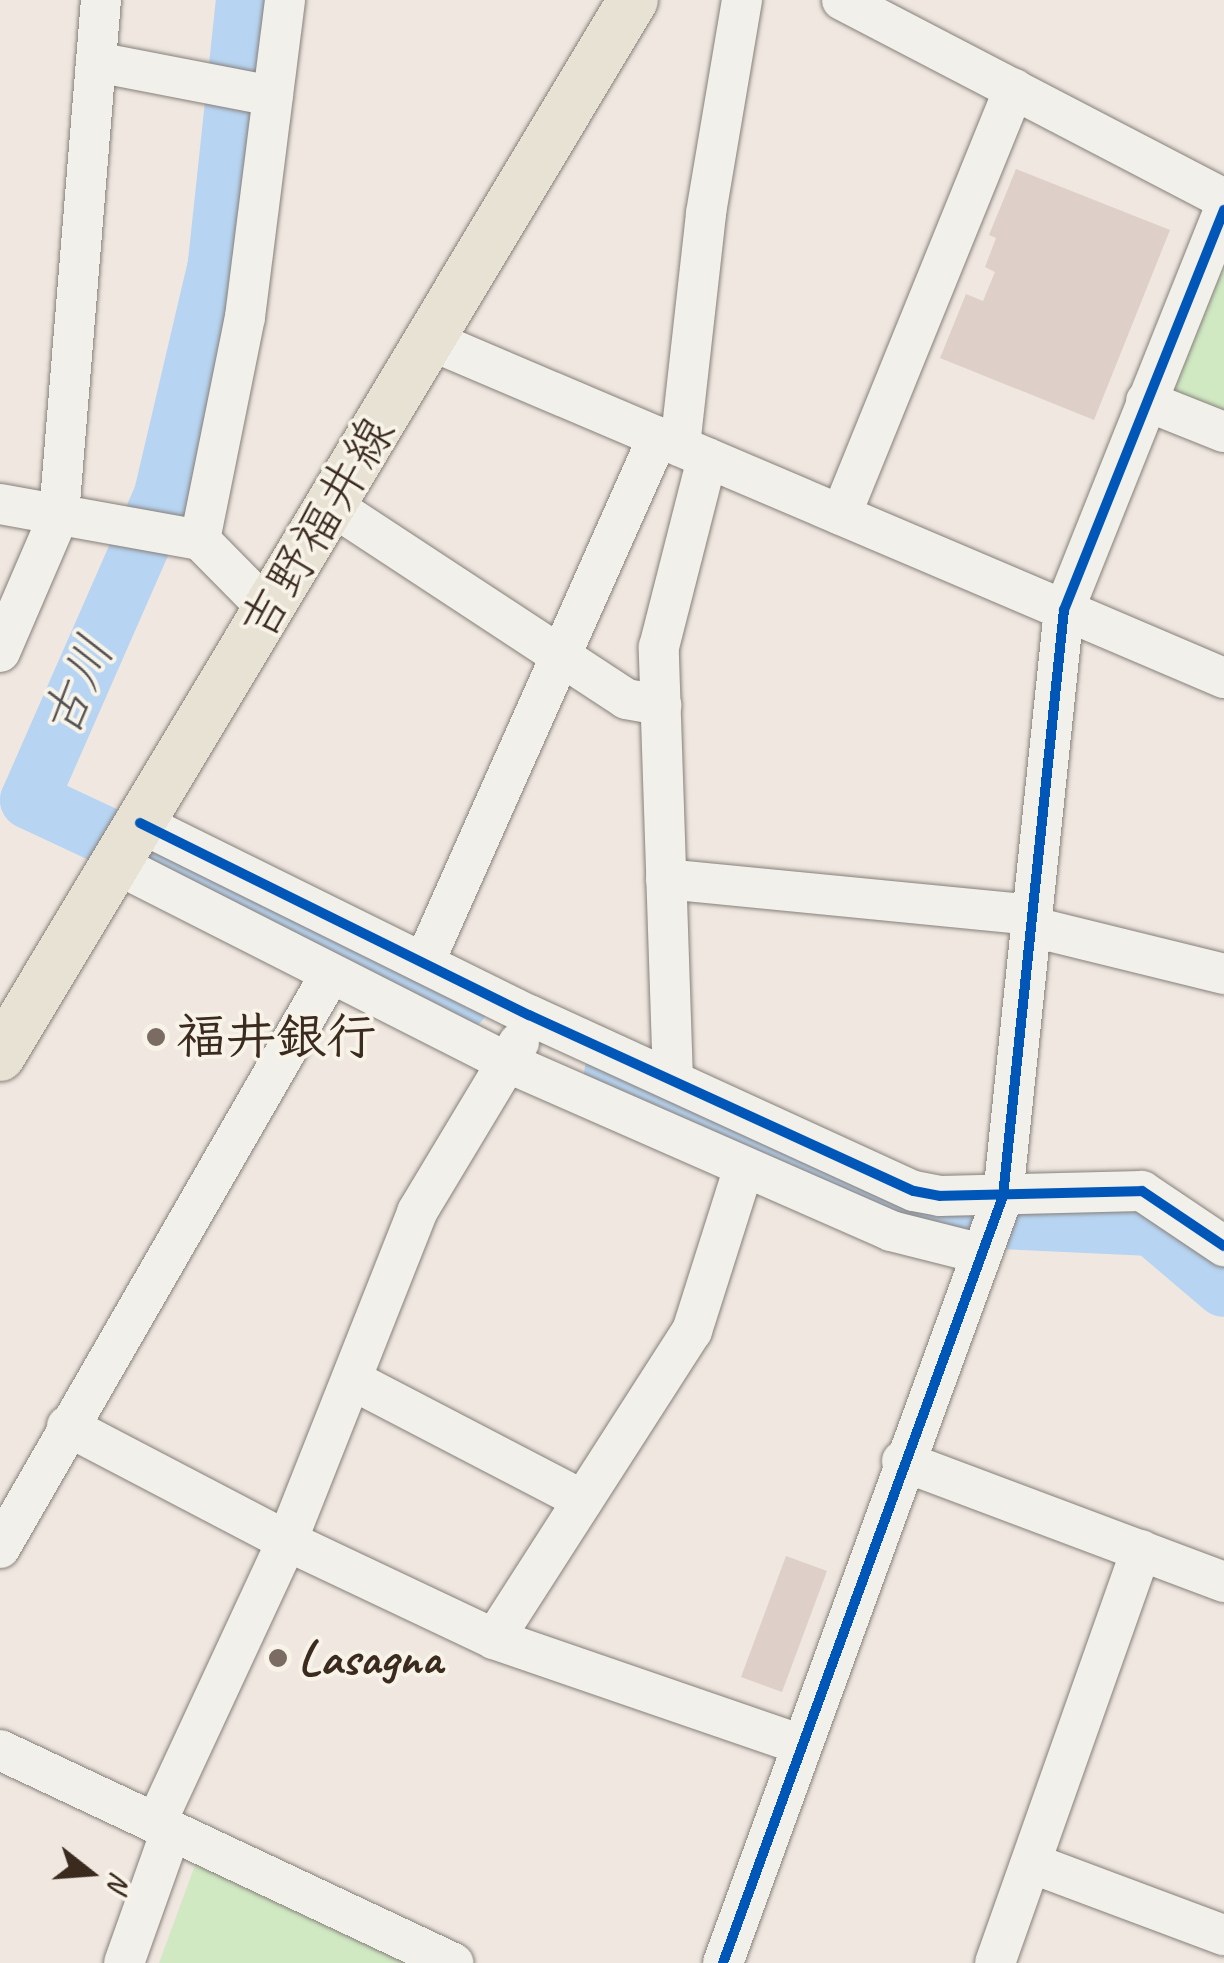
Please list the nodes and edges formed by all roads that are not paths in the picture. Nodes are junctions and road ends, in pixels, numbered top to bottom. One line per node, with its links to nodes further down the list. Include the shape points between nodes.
1 (101, 0): 6 (street)
2 (285, 0): 8 (street)
3 (633, 0): 11 (main road, 吉野福井線)
4 (742, 0): 14 (street, via 706,214)
5 (842, 0): 7 (street)
6 (96, 62): 8 (street); 17 (street)
7 (1014, 90): 9 (street); 18 (street)
8 (250, 91): 19 (street, via 245,317)
9 (1224, 199)
10 (1224, 210): 12 (street)
11 (430, 340): 14 (street); 16 (main road, 吉野福井線)
12 (1146, 400): 13 (street); 21 (street)
13 (1224, 432)
14 (682, 447): 18 (street); 23 (street); 25 (street, via 658,646)
15 (0, 504): 17 (street)
16 (331, 505): 20 (main road, 吉野福井線); 23 (street)
17 (59, 514): 19 (street); 22 (street)
18 (841, 514): 21 (street)
19 (171, 535): 20 (street)
20 (268, 610): 26 (main road, 吉野福井線)
21 (1064, 610): 24 (street); 28 (street)
22 (0, 652)
23 (562, 656): 25 (street, via 626,699); 29 (street)
24 (1224, 678)
25 (661, 705): 27 (street)
26 (128, 843): 29 (street); 30 (street); 33 (main road, 吉野福井線)
27 (666, 879): 28 (street); 35 (street)
28 (1030, 920): 31 (street); 37 (street)
29 (424, 963): 32 (street)
30 (331, 973): 34 (street); 41 (street)
31 (1224, 974)
32 (529, 1014): 34 (street); 35 (street)
33 (0, 1056)
34 (511, 1064): 36 (street); 40 (street, via 416,1212)
35 (673, 1080): 37 (street, via 914,1191)
36 (744, 1166): 39 (street, via 891,1231); 43 (street, via 692,1331)
37 (1004, 1196): 38 (street, via 1142,1191); 39 (street)
38 (1224, 1246)
39 (978, 1254): 42 (street)
40 (354, 1381): 43 (street); 44 (street)
41 (67, 1426): 44 (street); 45 (street)
42 (902, 1460): 46 (street); 49 (street)
43 (583, 1500): 48 (street)
44 (287, 1542): 48 (street); 51 (street)
45 (0, 1548)
46 (1141, 1550): 47 (street); 52 (street)
47 (1224, 1582)
48 (494, 1639): 49 (street)
49 (801, 1745): 56 (street)
50 (0, 1750): 51 (street)
51 (164, 1827): 54 (street); 55 (street)
52 (1031, 1863): 53 (street); 57 (street)
53 (1224, 1934)
54 (124, 1963)
55 (452, 1963)
56 (724, 1963)
57 (995, 1963)

